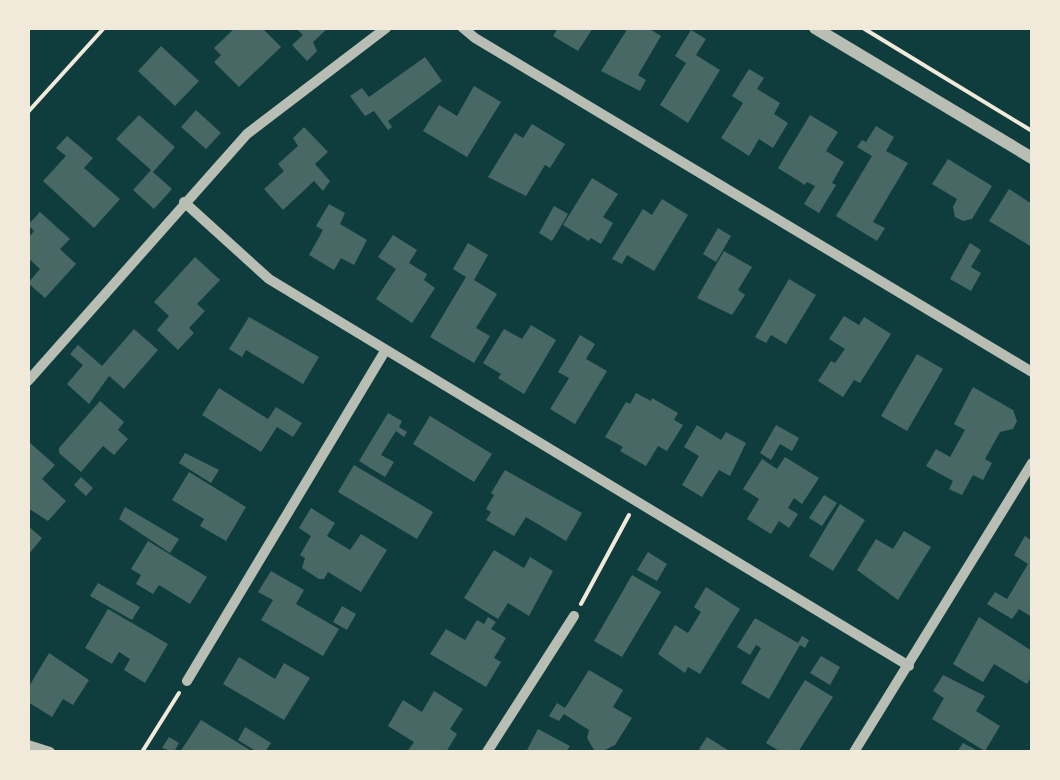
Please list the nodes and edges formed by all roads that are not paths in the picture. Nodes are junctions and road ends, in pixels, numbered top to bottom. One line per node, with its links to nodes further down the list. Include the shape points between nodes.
1 (386, 28): 5 (street, via 246,134)
2 (463, 28): 7 (street)
3 (815, 28): 4 (street)
4 (1032, 158)
5 (184, 202): 6 (street, via 270,279); 8 (street)
6 (385, 351): 11 (street); 12 (street)
7 (1032, 372)
8 (28, 381)
9 (1032, 463): 11 (street)
10 (574, 616): 15 (street)
11 (909, 666): 16 (street)
12 (186, 681)
13 (28, 745): 14 (street)
14 (50, 752)
15 (487, 752)
16 (854, 752)

